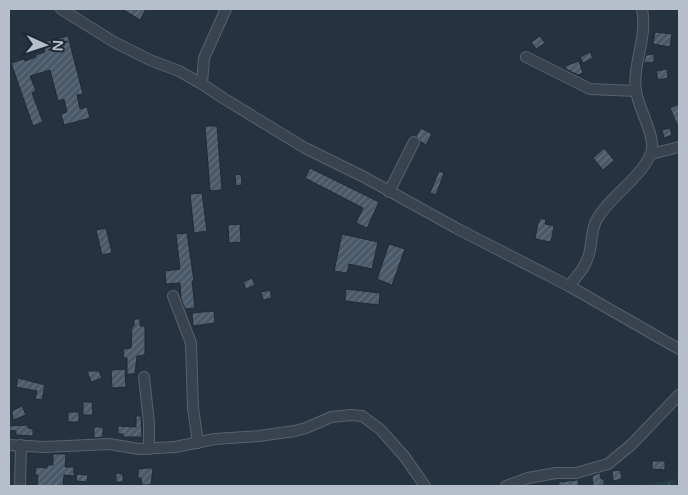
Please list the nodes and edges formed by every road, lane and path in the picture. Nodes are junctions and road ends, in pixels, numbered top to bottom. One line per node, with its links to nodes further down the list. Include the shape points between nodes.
1 (61, 9): 5 (street, via 114,42 179,70)
2 (226, 9): 5 (street, via 204,58)
3 (642, 9): 6 (street, via 645,21)
4 (526, 57): 6 (street, via 590,89)
5 (202, 84): 10 (street, via 305,148)
6 (636, 91): 9 (street, via 651,139)
7 (414, 142): 10 (street)
8 (679, 148): 9 (street)
9 (651, 154): 11 (street, via 596,222 586,262)
10 (389, 192): 11 (street)
11 (569, 286): 13 (street)
12 (173, 296): 16 (street, via 191,343 193,408)
13 (679, 350)
14 (144, 377): 19 (street)
15 (679, 395): 22 (street, via 608,464 528,478)
16 (198, 443): 19 (street); 21 (street, via 295,431 331,418 362,416 393,442)
17 (9, 445): 18 (street)
18 (21, 445): 19 (street, via 109,444); 20 (street)
19 (149, 449)
20 (20, 486)
21 (425, 486)
22 (506, 486)

